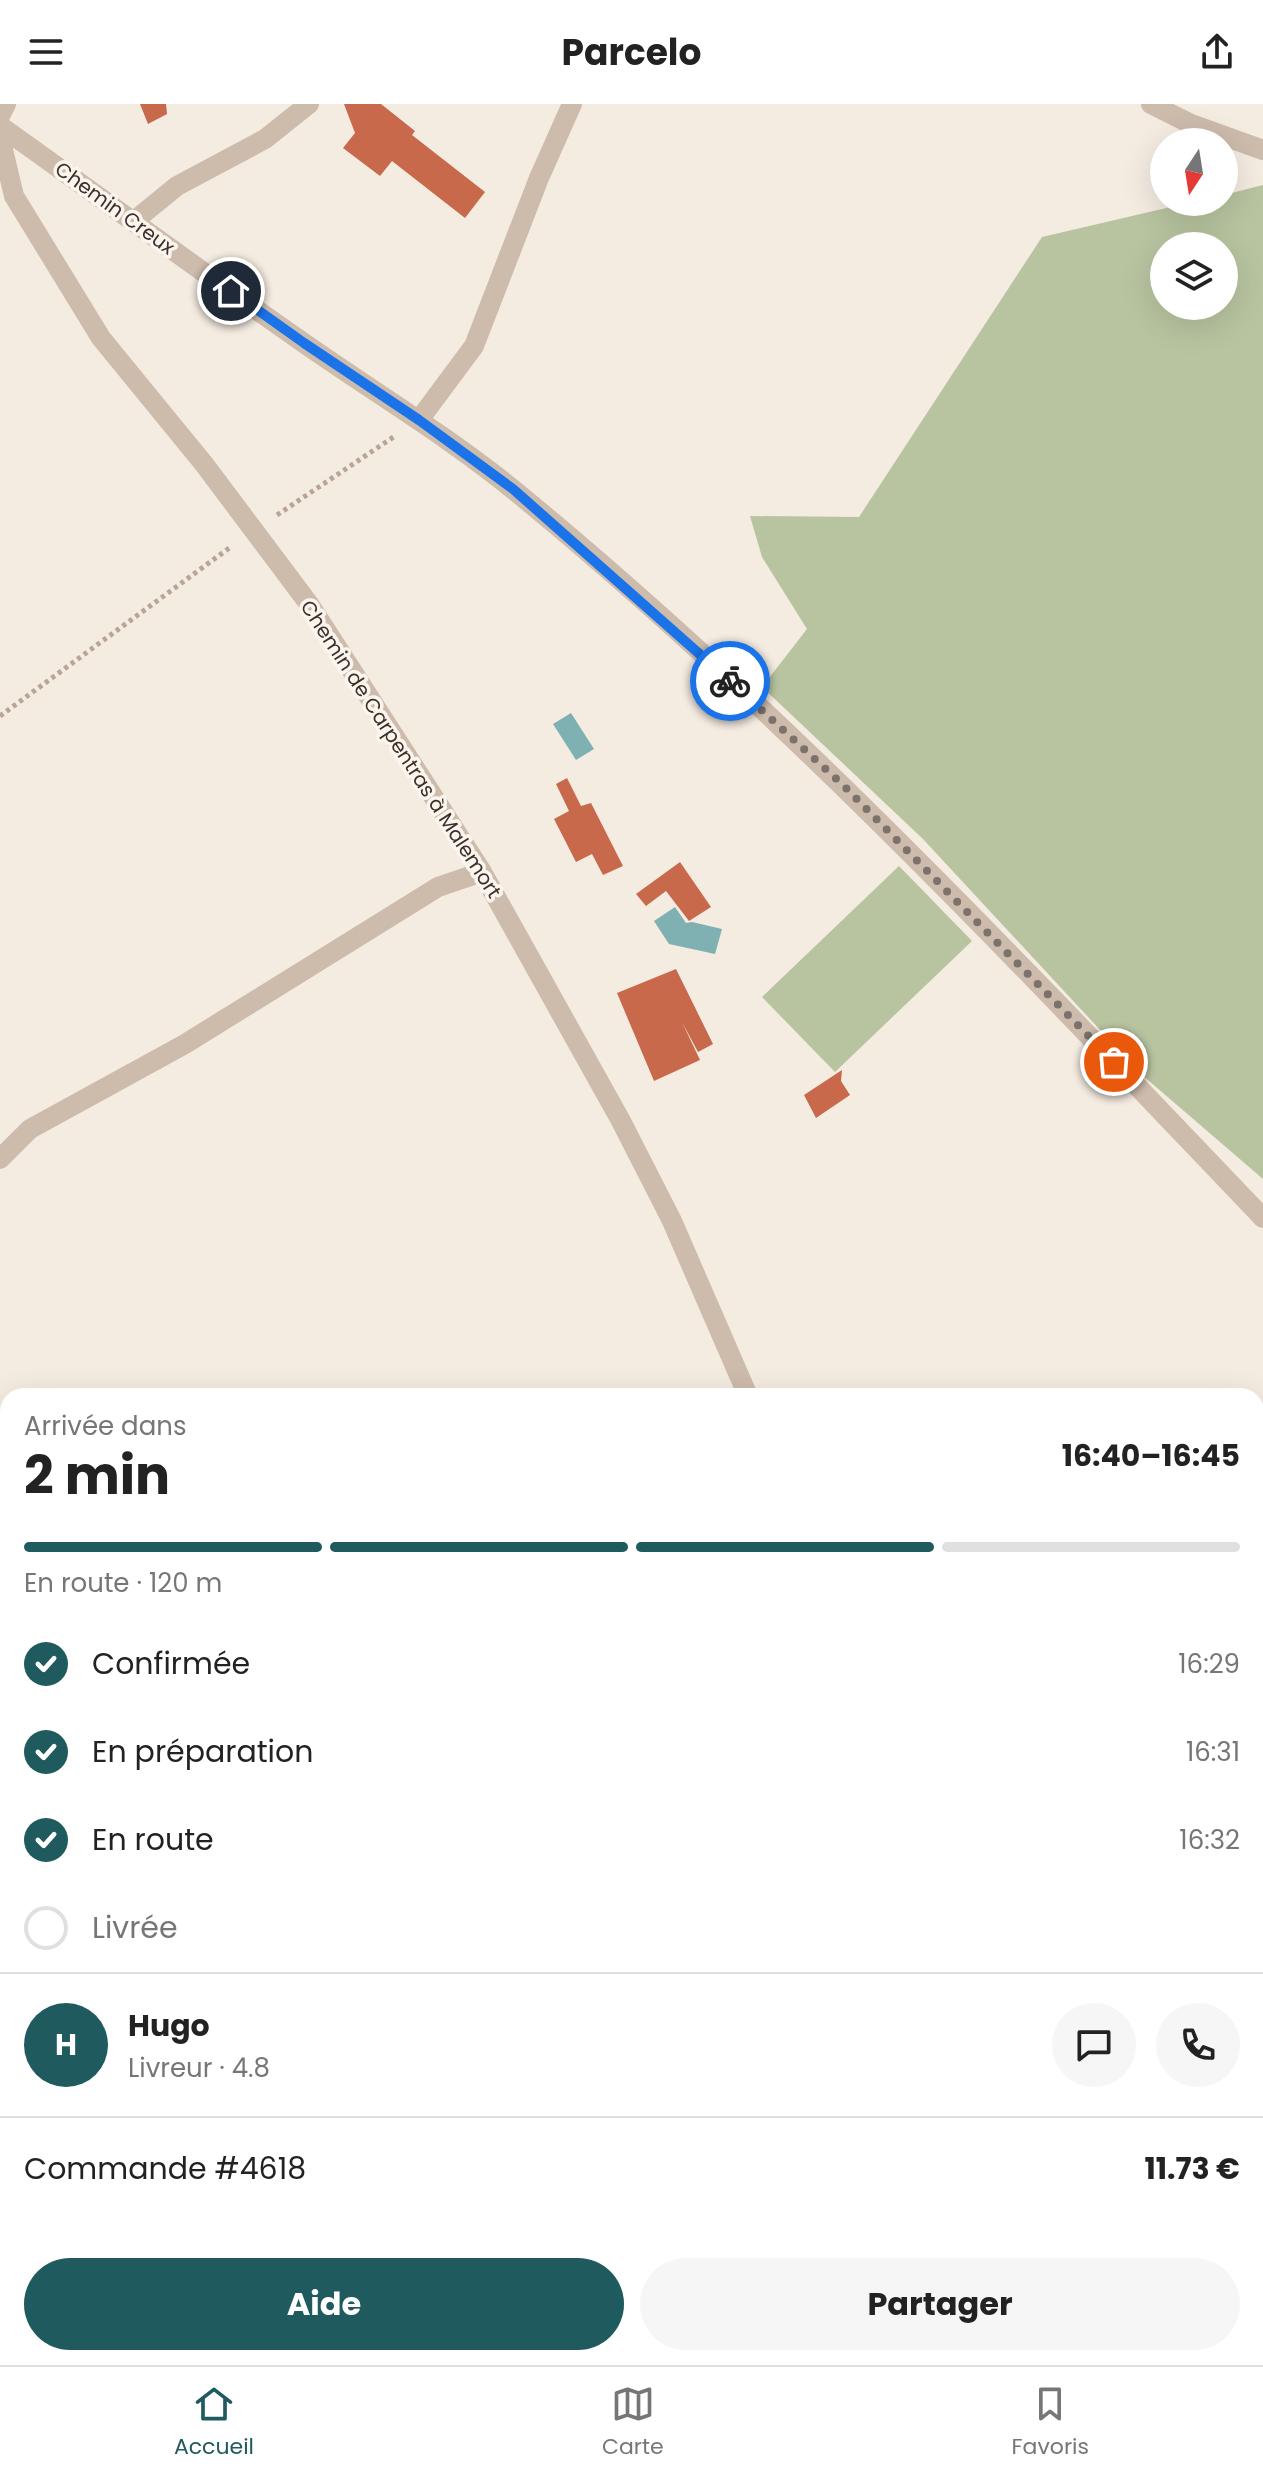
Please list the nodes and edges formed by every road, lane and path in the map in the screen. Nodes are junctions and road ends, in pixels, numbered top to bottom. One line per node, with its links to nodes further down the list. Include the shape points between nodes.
1 (6, 104): 5 (street)
2 (309, 104): 9 (street, via 265,139 177,186)
3 (572, 104): 10 (street, via 474,346)
4 (1151, 104): 8 (street)
5 (0, 116)
6 (0, 126): 9 (street, Chemin Creux)
7 (0, 137): 11 (street, Chemin de Carpentras à Malemort, via 14,196 101,338)
8 (1263, 150)
9 (134, 221): 10 (street, Chemin Creux)
10 (419, 420): 11 (path); 15 (street, Chemin Creux, via 513,489 844,786)
11 (253, 530): 12 (path); 13 (street, Chemin de Carpentras à Malemort, via 309,604)
12 (0, 716)
13 (482, 872): 14 (street, via 438,887 185,1044 30,1129); 16 (street, Chemin de Carpentras à Malemort, via 672,1221)
14 (0, 1159)
15 (1263, 1218)
16 (745, 1388)

